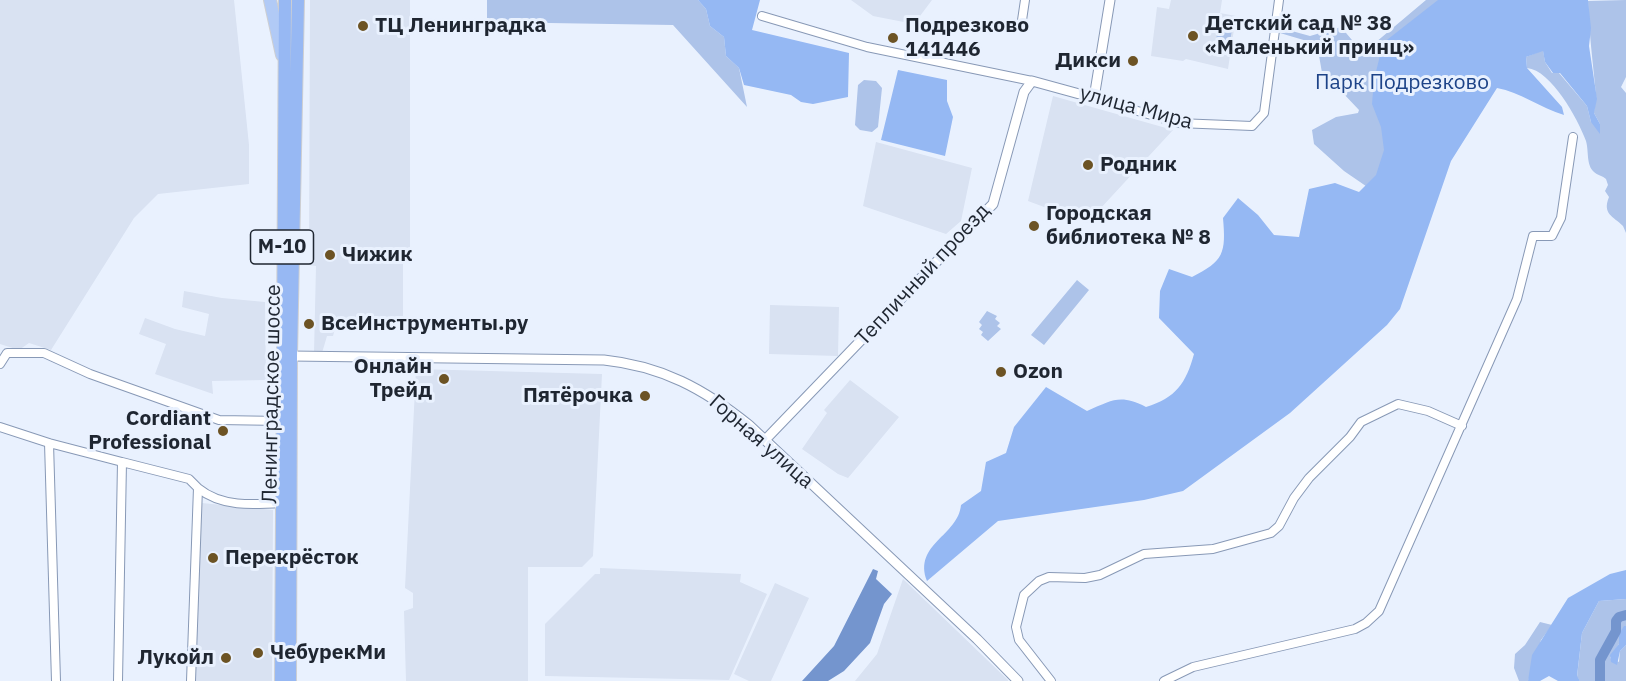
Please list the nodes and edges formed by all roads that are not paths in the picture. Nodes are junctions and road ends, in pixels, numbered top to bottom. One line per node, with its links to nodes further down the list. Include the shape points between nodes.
1 (270, 0): 9 (main road)
2 (285, 0): 9 (highway, Ленинградское шоссе)
3 (298, 0): 9 (highway, Ленинградское шоссе)
4 (1025, 0): 8 (street)
5 (1110, 0): 11 (street)
6 (1279, 0): 11 (street, улица Мира, via 1264,113 1252,126 1194,126)
7 (762, 16): 10 (street, via 867,47)
8 (1021, 27)
9 (291, 71): 13 (highway, Ленинградское шоссе / М-10); 15 (highway, Ленинградское шоссе / М-10)
10 (1032, 81): 11 (street, улица Мира); 18 (street, Тепличный проезд, via 1024,92 988,212)
11 (1094, 98)
12 (1573, 137): 16 (street, via 1561,218 1552,236 1533,236 1517,298)
13 (291, 356): 18 (street, Горная улица, via 626,362 659,370 698,388); 27 (highway, Ленинградское шоссе / М-10)
14 (0, 364): 15 (street, via 7,352 44,353 90,374 219,420)
15 (281, 421): 22 (highway, Ленинградское шоссе / М-10)
16 (1462, 426): 29 (street, via 1413,406 1388,407 1361,422 1309,478 1271,533 1213,549 1144,554 1100,575 1049,577 1039,581 1024,595 1016,627 1018,640); 30 (street, via 1390,589 1366,623 1347,631 1193,667)
17 (0, 427): 19 (street)
18 (765, 440): 28 (street, Горная улица)
19 (49, 443): 20 (street); 23 (street)
20 (122, 462): 21 (street, via 189,479); 24 (street)
21 (198, 488): 22 (street, via 216,500); 25 (street)
22 (281, 503): 26 (highway, Ленинградское шоссе / М-10)
23 (56, 681)
24 (118, 681)
25 (191, 681)
26 (281, 681)
27 (290, 681)
28 (1018, 681)
29 (1052, 681)
30 (1164, 681)

